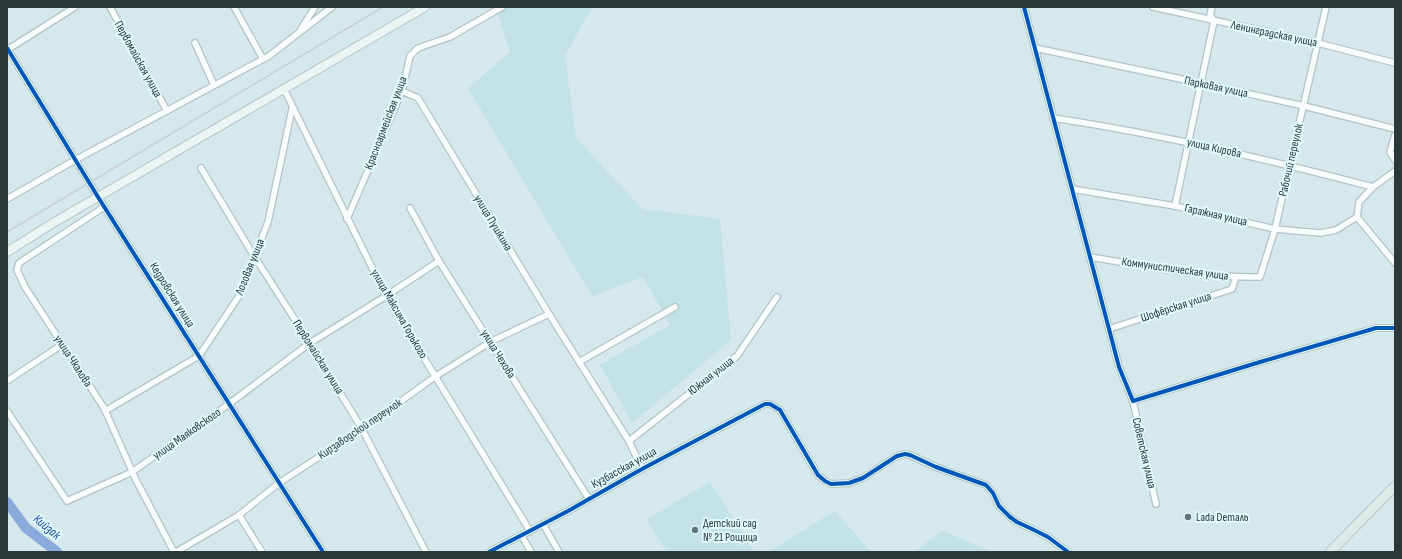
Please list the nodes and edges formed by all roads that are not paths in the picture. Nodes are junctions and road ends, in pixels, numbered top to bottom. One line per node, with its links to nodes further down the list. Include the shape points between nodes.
1 (75, 7): 17 (street)
2 (110, 7): 26 (street, Первомайская улица)
3 (234, 7): 18 (street)
4 (315, 7): 13 (street)
5 (332, 7): 13 (street)
6 (425, 7): 22 (street)
7 (502, 7): 23 (street, Красноармейская улица, via 450,36 418,48 410,56)
8 (1024, 7): 16 (street, Советская улица)
9 (1153, 7): 12 (street, Ленинградская улица)
10 (1212, 7): 12 (street, via 1210,15)
11 (1326, 7): 14 (street, Рабочий переулок)
12 (1214, 21): 14 (street, Ленинградская улица); 20 (street)
13 (299, 33): 18 (street)
14 (1318, 42): 19 (street, Ленинградская улица); 24 (street, Рабочий переулок)
15 (195, 43): 21 (street)
16 (1035, 48): 20 (street, Парковая улица); 27 (street, Советская улица)
17 (7, 49): 31 (street, Кедровская улица)
18 (263, 59): 21 (street)
19 (1395, 63)
20 (1200, 83): 24 (street, Парковая улица); 30 (street)
21 (214, 85): 26 (street)
22 (284, 88): 25 (street, улица Максима Горького); 38 (street)
23 (402, 90): 44 (street, Красноармейская улица); 56 (street, улица Пушкина, via 418,98)
24 (1304, 106): 28 (street, Парковая улица); 33 (street, Рабочий переулок)
25 (292, 108): 44 (street, улица Максима Горького); 47 (street, Логовая улица, via 268,222)
26 (167, 111): 31 (street)
27 (1053, 118): 30 (street, улица Кирова); 37 (street, Советская улица)
28 (1395, 129)
29 (1395, 135): 32 (street, via 1390,152)
30 (1189, 142): 33 (street, улица Кирова); 40 (street)
31 (75, 160): 38 (street, Кедровская улица); 39 (street)
32 (1395, 160)
33 (1290, 166): 36 (street, улица Кирова); 45 (street, Рабочий переулок)
34 (201, 168): 47 (street, Первомайская улица)
35 (1395, 171): 36 (street)
36 (1372, 187): 43 (street, via 1359,202)
37 (1072, 189): 40 (street, Гаражная улица); 48 (street, Советская улица)
38 (98, 197): 41 (street, Кедровская улица); 46 (street)
39 (7, 199)
40 (1175, 206): 45 (street, Гаражная улица)
41 (104, 207): 61 (street, улица Чкалова, via 19,263 17,270 25,287); 62 (street, Кедровская улица)
42 (410, 208): 49 (street, улица Чехова)
43 (1357, 217): 45 (street, Гаражная улица, via 1336,230 1320,233); 50 (street)
44 (347, 220): 53 (street, улица Максима Горького)
45 (1275, 229): 52 (street, Рабочий переулок)
46 (7, 252)
47 (254, 256): 59 (street, Первомайская улица); 62 (street, Логовая улица, via 240,296)
48 (1090, 257): 51 (street, Коммунистическая улица); 58 (street, Советская улица)
49 (439, 261): 53 (street, улица Маяковского); 60 (street, улица Чехова)
50 (1395, 263)
51 (1236, 277): 52 (street, Коммунистическая улица); 58 (street, Шофёрская улица, via 1232,289)
52 (1260, 277)
53 (386, 296): 59 (street, улица Маяковского); 64 (street, улица Максима Горького)
54 (777, 297): 71 (street, Южная улица, via 737,356)
55 (675, 307): 63 (street)
56 (549, 314): 60 (street, Кирзаводской переулок); 63 (street, улица Пушкина)
57 (1395, 328): 66 (street, via 1376,328)
58 (1109, 329): 66 (street, Советская улица, via 1119,367)
59 (310, 343): 67 (street, улица Маяковского); 70 (street, Первомайская улица)
60 (490, 343): 64 (street, Кирзаводской переулок); 76 (street, улица Чехова)
61 (63, 344): 65 (street); 69 (street, улица Чкалова)
62 (199, 356): 67 (street, Кедровская улица); 69 (street, Логовая улица)
63 (579, 362): 71 (street, улица Пушкина)
64 (436, 376): 70 (street, Кирзаводской переулок); 80 (street, улица Максима Горького)
65 (7, 380)
66 (1133, 401): 77 (street, Советская улица)
67 (229, 404): 73 (street, улица Маяковского); 74 (street, Кедровская улица)
68 (7, 412): 73 (street, улица Маяковского, via 67,501)
69 (105, 412): 73 (street, улица Чкалова)
70 (362, 429): 74 (street, Кирзаводской переулок); 85 (street, Первомайская улица)
71 (629, 441): 72 (street, улица Пушкина)
72 (642, 468): 76 (street, Кузбасская улица); 89 (street, Кузбасская улица, via 761,405 770,404 780,410 818,475 827,483 835,485 853,482 897,456 910,455 986,486 1010,517 1048,537)
73 (132, 472): 82 (street, улица Чкалова)
74 (279, 483): 78 (street, Кирзаводской переулок); 84 (street, Кедровская улица)
75 (1395, 486): 90 (main road)
76 (589, 499): 79 (street, Кузбасская улица)
77 (1156, 504)
78 (239, 515): 82 (street, Кирзаводской переулок); 83 (street)
79 (543, 524): 80 (street, Кузбасская улица); 88 (street)
80 (530, 531): 81 (street, Кузбасская улица)
81 (522, 536): 86 (street, Кузбасская улица); 87 (street)
82 (175, 552)
83 (262, 552)
84 (323, 552)
85 (426, 552)
86 (489, 552)
87 (532, 552)
88 (559, 552)
89 (1068, 552)
90 (1330, 552)

